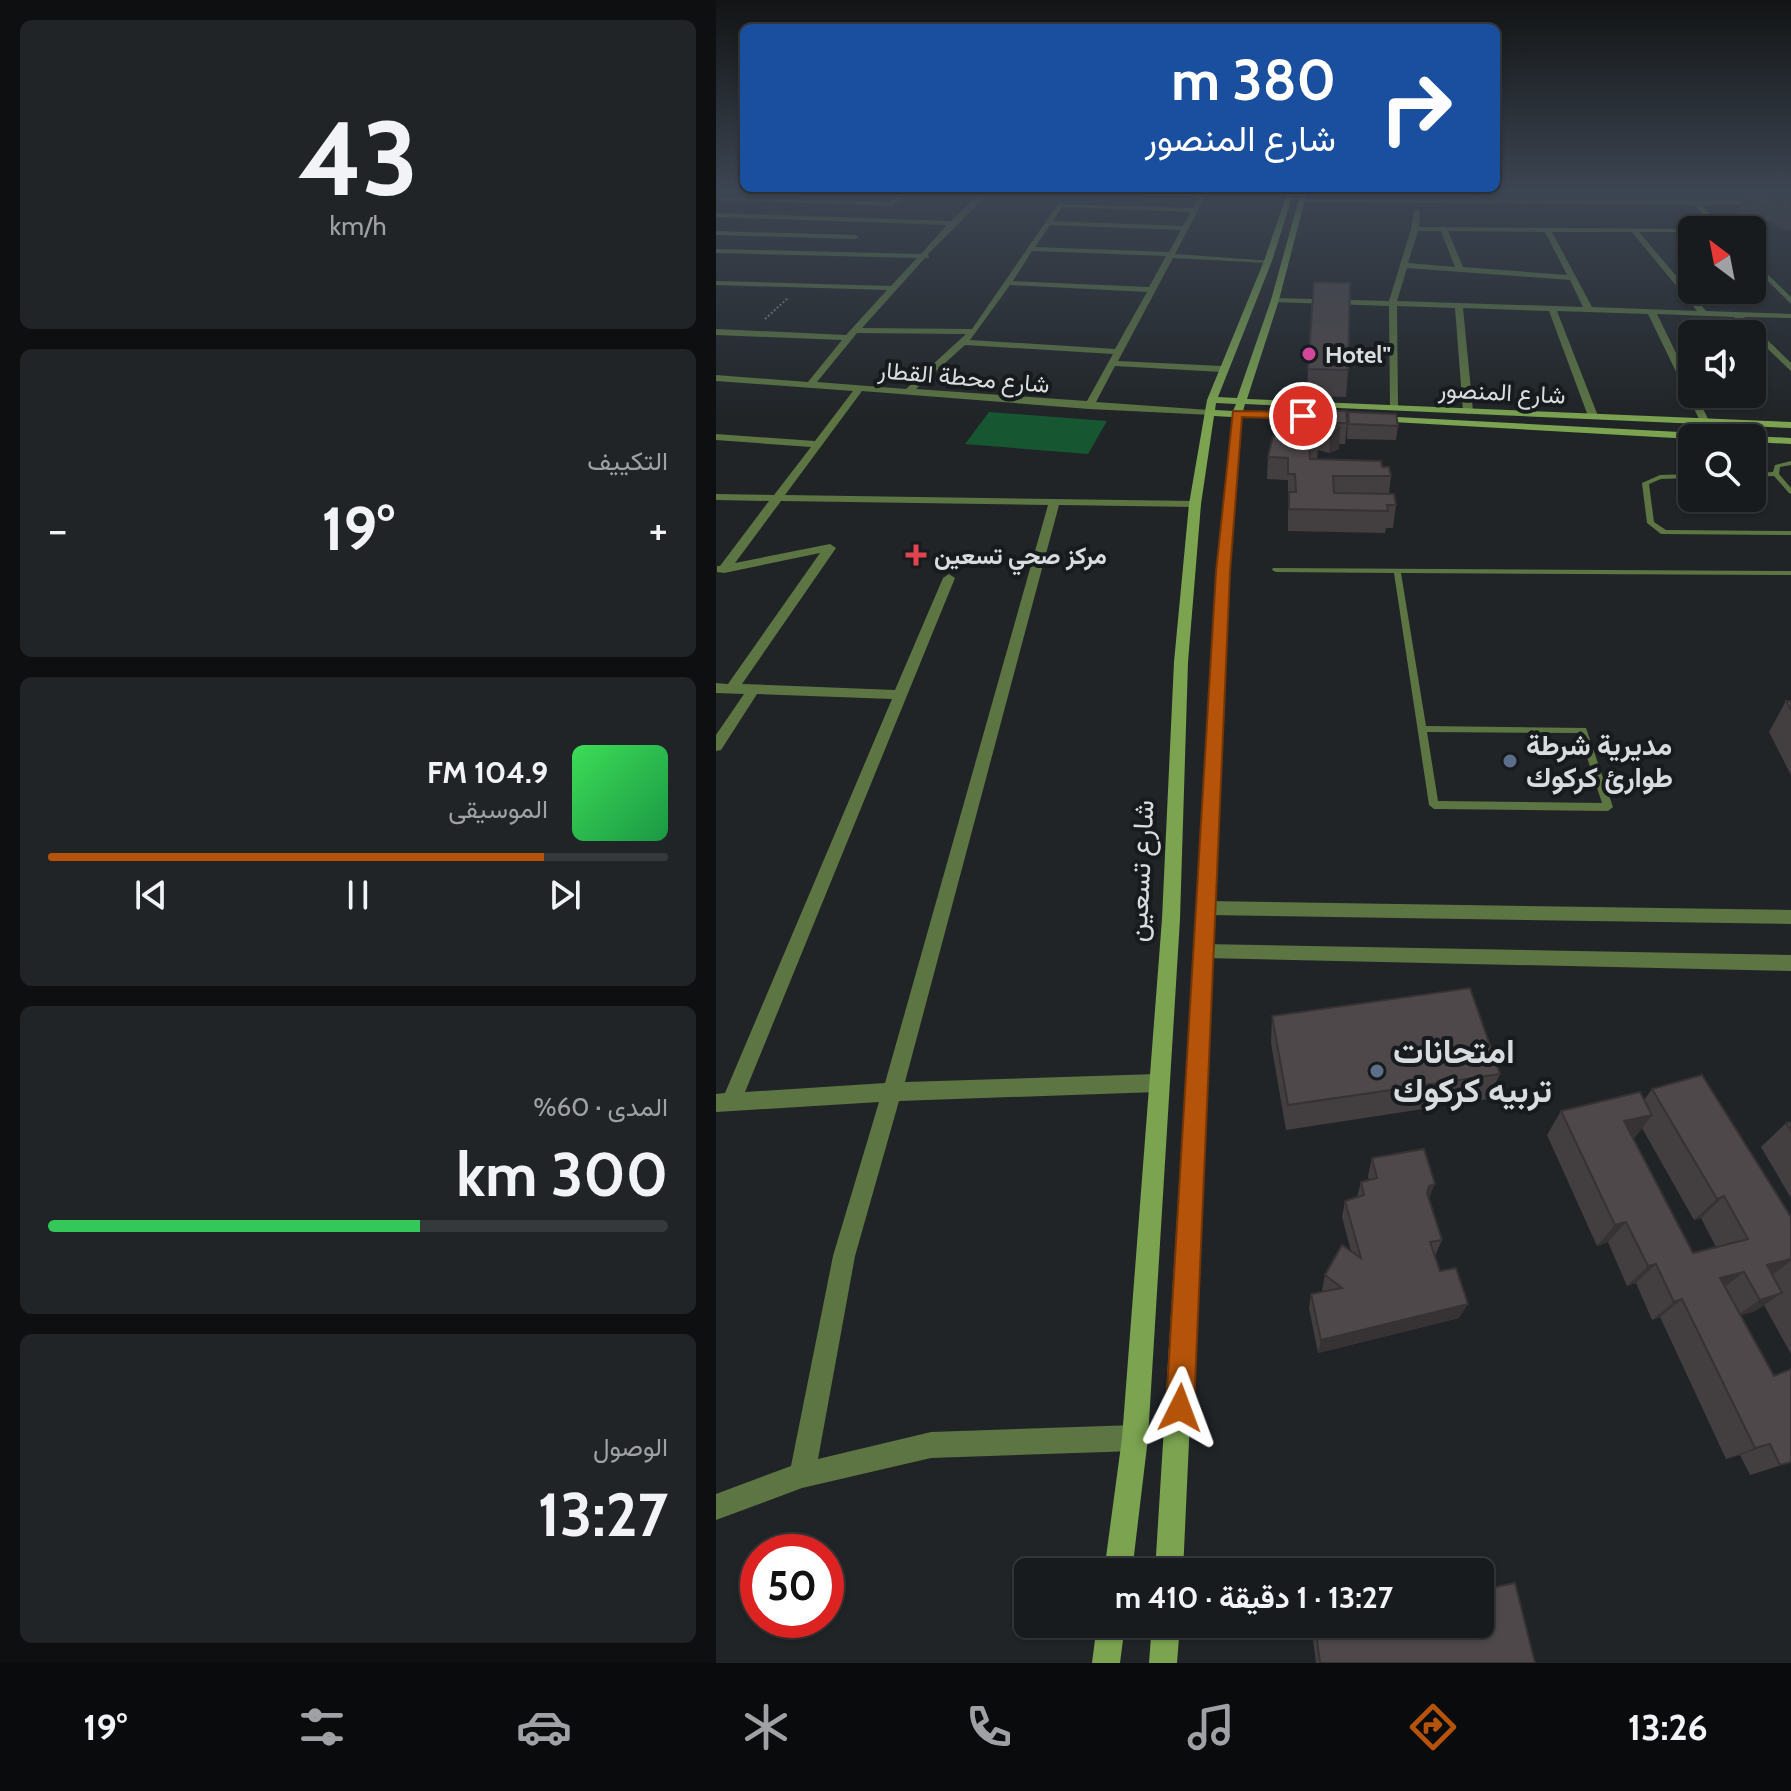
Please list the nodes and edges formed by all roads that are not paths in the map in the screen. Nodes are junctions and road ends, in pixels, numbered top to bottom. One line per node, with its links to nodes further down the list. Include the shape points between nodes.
1 (1403, 265): 19 (street)
2 (916, 266): 16 (street)
3 (1021, 266): 15 (street)
4 (1165, 266): 17 (street)
5 (1266, 266): 35 (main road, شارع تسعين)
6 (1283, 266): 18 (main road)
7 (1410, 266): 11 (street)
8 (1458, 266): 11 (street)
9 (1567, 266): 13 (street)
10 (1664, 266): 25 (street)
11 (1460, 270): 13 (street)
12 (1766, 276): 20 (street)
13 (1574, 278): 23 (street)
14 (716, 283): 16 (street)
15 (1009, 283): 17 (street); 29 (street)
16 (894, 288): 30 (street)
17 (1152, 290): 32 (street)
18 (1275, 300): 19 (street); 42 (main road)
19 (1393, 302): 21 (street); 43 (street)
20 (1791, 302)
21 (1459, 305): 22 (street); 44 (street)
22 (1552, 308): 23 (street); 45 (street)
23 (1589, 310): 24 (street)
24 (1651, 311): 25 (street); 46 (street)
25 (1703, 313): 26 (street)
26 (1736, 314): 27 (street); 34 (street)
27 (1791, 316)
28 (716, 332): 30 (street)
29 (974, 332): 30 (street); 31 (street)
30 (852, 334): 37 (street)
31 (962, 342): 32 (street); 39 (street)
32 (1118, 352): 33 (street)
33 (1112, 363): 35 (street); 40 (street)
34 (1791, 368)
35 (1222, 369): 41 (main road, شارع تسعين)
36 (716, 378): 37 (street, شارع محطة القطار)
37 (810, 385): 38 (street, شارع محطة القطار)
38 (860, 388): 39 (street, شارع محطة القطار); 52 (street)
39 (907, 393): 40 (street, شارع محطة القطار)
40 (1089, 406): 41 (street, شارع محطة القطار)
41 (1210, 406): 42 (main road, شارع المنصور); 61 (main road, شارع تسعين)
42 (1238, 407): 43 (main road, شارع المنصور); 48 (main road, شارع المنصور); 74 (main road, via 1223,572)
43 (1393, 407): 44 (main road, شارع المنصور)
44 (1468, 411): 45 (main road, شارع المنصور)
45 (1593, 416): 46 (main road, شارع المنصور)
46 (1704, 421): 47 (main road, شارع المنصور)
47 (1791, 425)
48 (1678, 434)
49 (716, 437): 52 (street)
50 (1766, 440): 51 (main road)
51 (1791, 441)
52 (818, 444): 59 (street)
53 (1791, 463): 55 (lane, via 1777,466)
54 (1766, 474): 55 (lane)
55 (1776, 474): 57 (lane)
56 (1678, 476): 62 (lane, via 1645,483 1651,523 1664,532)
57 (1791, 492)
58 (716, 497): 59 (street)
59 (778, 498): 60 (street); 63 (street)
60 (1054, 502): 61 (street); 79 (street)
61 (1195, 504): 78 (main road, شارع تسعين)
62 (1791, 533)
63 (720, 570): 69 (street, via 830,548)
64 (1276, 570): 65 (lane)
65 (1397, 571): 66 (lane); 72 (lane)
66 (1791, 573)
67 (949, 578): 71 (street)
68 (716, 688): 69 (street)
69 (732, 689): 70 (street)
70 (753, 690): 71 (street); 73 (street)
71 (900, 695): 80 (street)
72 (1422, 729): 72 (lane, via 1583,730 1608,807 1434,805)
73 (716, 746)
74 (1207, 908): 75 (street); 76 (main road)
75 (1791, 917)
76 (1204, 951): 77 (street); 85 (main road)
77 (1791, 963)
78 (1157, 1083): 79 (street); 81 (main road, شارع تسعين)
79 (892, 1092): 80 (street); 82 (street, via 844,1256)
80 (724, 1102)
81 (1135, 1438): 82 (street, via 931,1445); 84 (main road, شارع تسعين)
82 (802, 1475): 83 (street)
83 (716, 1507)
84 (1120, 1558)
85 (1170, 1558)
86 (1109, 1638): 88 (main road)
87 (1165, 1638): 89 (main road)
88 (1106, 1663)
89 (1163, 1663)

